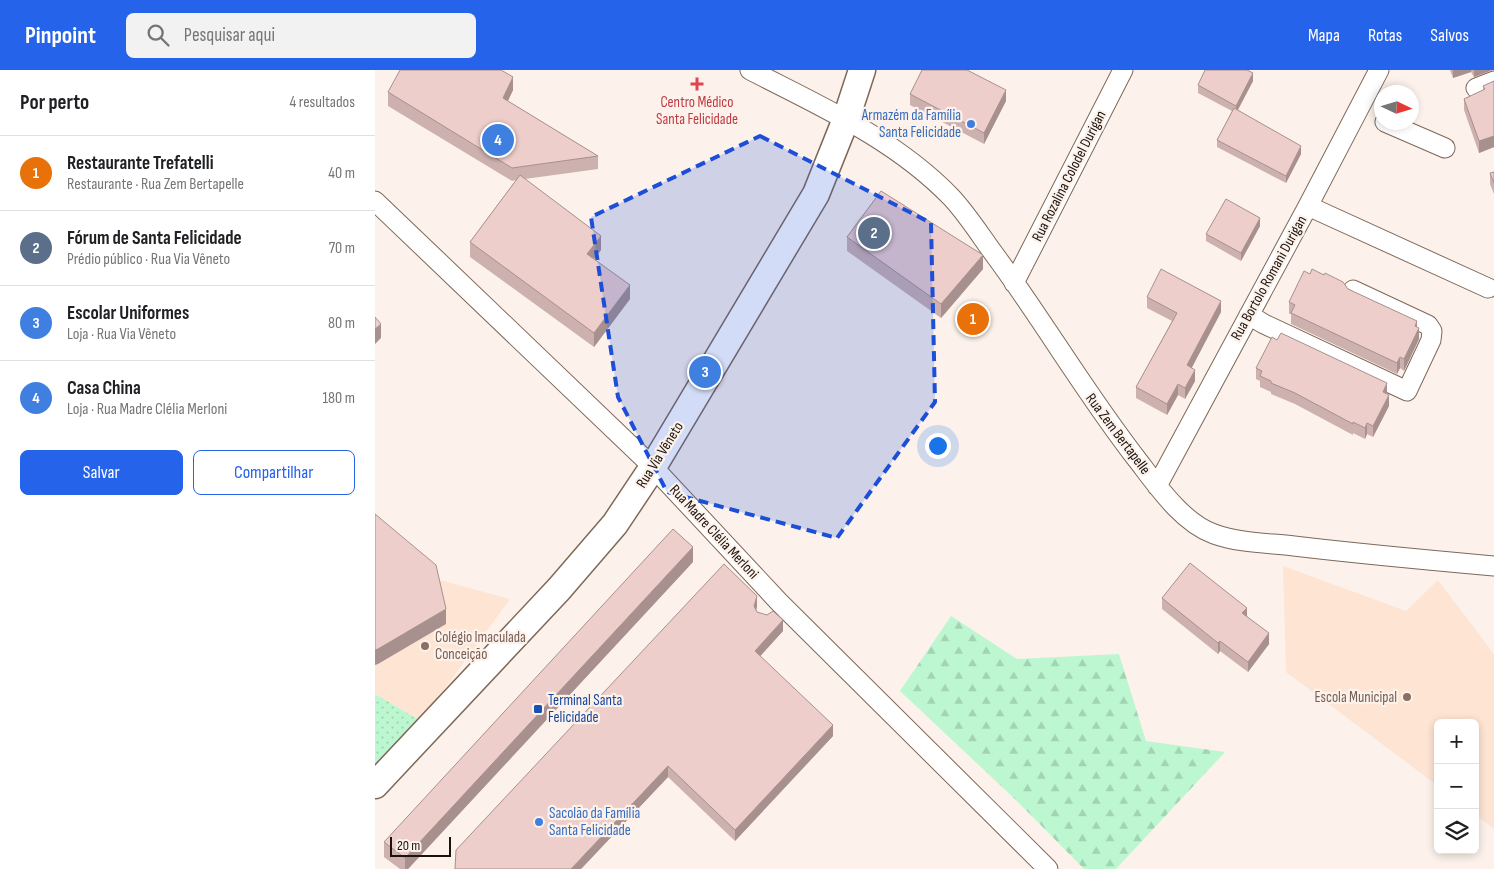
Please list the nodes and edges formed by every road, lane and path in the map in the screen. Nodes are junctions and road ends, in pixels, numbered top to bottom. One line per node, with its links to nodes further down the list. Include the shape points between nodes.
1 (750, 70): 9 (street, Rua Zem Bertapelle)
2 (862, 70): 9 (main road, Rua Via Vêneto)
3 (1123, 70): 14 (street, Rua Rozalina Colodel Durigan)
4 (1379, 70): 7 (street, Rua Bortolo Romani Durigan)
5 (1494, 81): 6 (street)
6 (1476, 88)
7 (1357, 110): 8 (street); 13 (street, Rua Bortolo Romani Durigan)
8 (1374, 118)
9 (846, 119): 14 (street, Rua Zem Bertapelle, via 920,168 953,198); 18 (main road, Rua Via Vêneto, via 816,194)
10 (1403, 130): 11 (street)
11 (1445, 148)
12 (375, 201): 18 (street, Rua Madre Clélia Merloni)
13 (1309, 206): 15 (street); 17 (street, Rua Bortolo Romani Durigan)
14 (1014, 283): 19 (street, Rua Zem Bertapelle, via 1102,416)
15 (1488, 288)
16 (1353, 290): 17 (street, via 1428,325 1432,331 1431,340 1407,391)
17 (1249, 315): 19 (street, Rua Bortolo Romani Durigan)
18 (653, 467): 21 (main road, Rua Via Vêneto, via 615,524 559,589); 22 (street, Rua Madre Clélia Merloni, via 772,609)
19 (1157, 486): 20 (street, Rua Zem Bertapelle, via 1188,518 1212,534 1362,554)
20 (1494, 566)
21 (375, 785)
22 (1048, 869)

